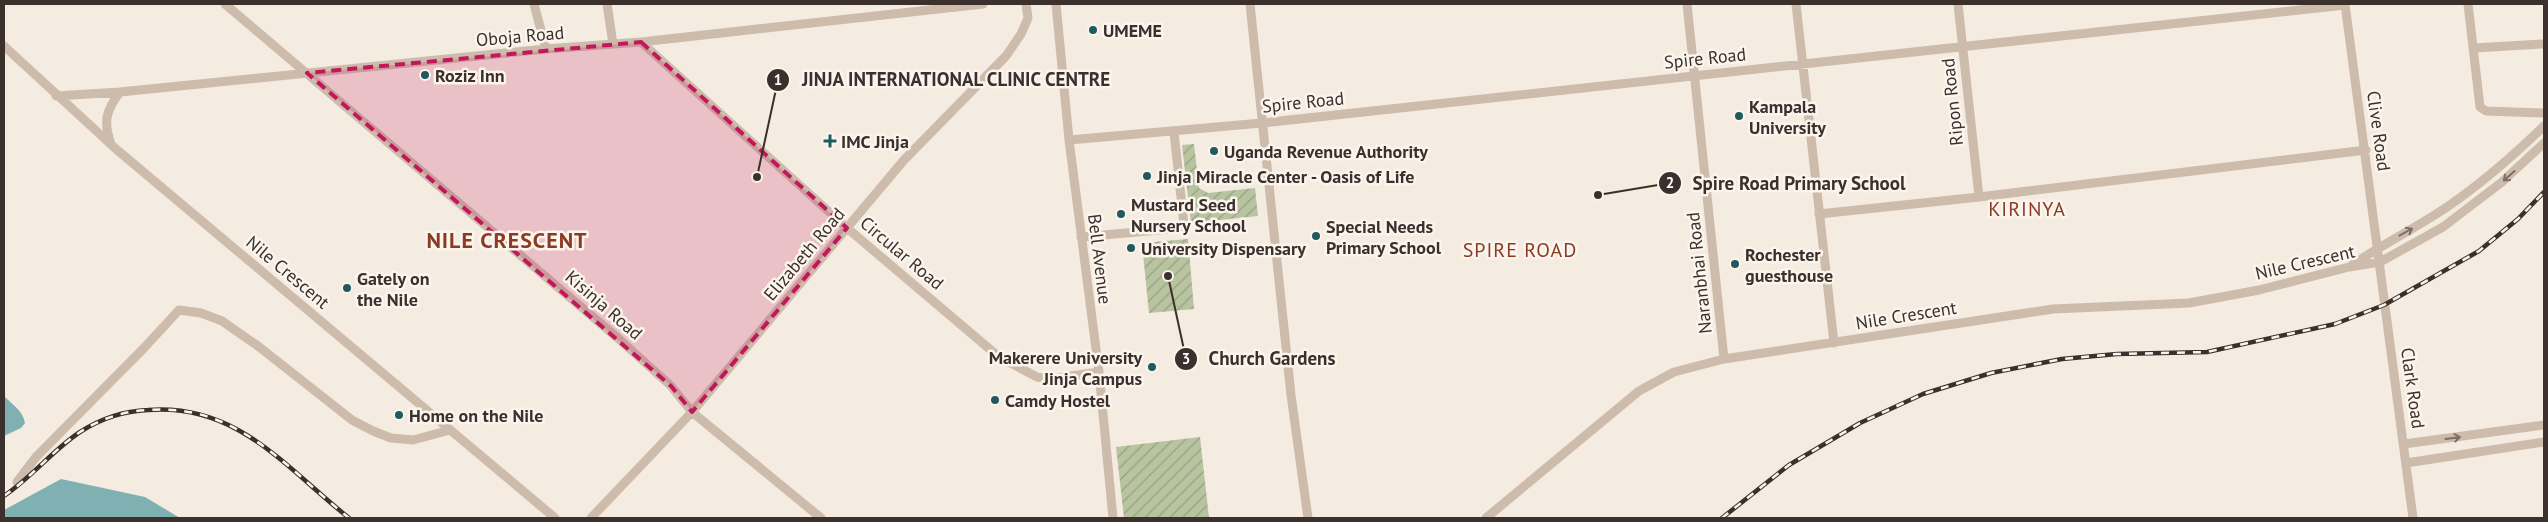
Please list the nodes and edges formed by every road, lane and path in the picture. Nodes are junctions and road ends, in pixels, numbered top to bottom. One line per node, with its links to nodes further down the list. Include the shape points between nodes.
1 (225, 4): 21 (street, Kisinja Road)
2 (534, 4): 19 (street)
3 (607, 4): 14 (street)
4 (982, 4): 13 (street, Oboja Road)
5 (1026, 4): 35 (street, Elizabeth Road, via 1028,18 1006,56 904,160)
6 (1056, 4): 29 (street, Bell Avenue)
7 (1250, 4): 26 (street)
8 (1687, 4): 22 (street, Naranbhai Road)
9 (1796, 4): 20 (street)
10 (1958, 4): 17 (street, Ripon Road)
11 (2468, 4): 18 (street)
12 (2345, 5): 17 (street, Spire Road); 32 (street, Clive Road)
13 (641, 42): 14 (street, Oboja Road); 35 (street, Circular Road)
14 (613, 44): 19 (street, Oboja Road)
15 (2544, 44): 18 (street)
16 (4, 46): 24 (street, Nile Crescent)
17 (1962, 48): 20 (street, Spire Road); 33 (street, Ripon Road)
18 (2474, 48): 25 (street, via 2479,104 2483,110)
19 (546, 49): 21 (street, Oboja Road)
20 (1802, 63): 22 (street, Spire Road); 34 (street)
21 (306, 73): 23 (street, Oboja Road); 43 (street, Kisinja Road, via 620,340 671,386)
22 (1694, 76): 26 (street, Spire Road); 41 (street, Naranbhai Road)
23 (120, 92): 24 (street, Oboja Road); 31 (street, via 105,116)
24 (56, 96): 31 (street, Nile Crescent)
25 (2544, 113)
26 (1262, 123): 28 (street, Spire Road); 56 (street, via 1291,394)
27 (2544, 126): 37 (street, one-way to 27, via 2464,195 2512,157)
28 (1174, 132): 29 (street, Spire Road); 36 (street, via 1182,228)
29 (1069, 140): 36 (street, Bell Avenue)
30 (2544, 143): 38 (street, Nile Crescent, one-way to 38, via 2502,182 2443,228)
31 (111, 146): 46 (street, Nile Crescent)
32 (2366, 150): 33 (street); 37 (street, Clive Road)
33 (1979, 197): 34 (street)
34 (1819, 214): 40 (street)
35 (847, 228): 42 (street, Circular Road, via 1000,357 1022,371 1050,379); 43 (street, Elizabeth Road)
36 (1081, 237): 42 (street, Bell Avenue)
37 (2377, 248): 38 (street, Clive Road); 39 (street)
38 (2380, 262): 39 (street, Nile Crescent); 48 (street, Clark Road)
39 (2349, 267): 40 (street, Nile Crescent, via 2259,290 2189,303 2053,309)
40 (1834, 343): 41 (street, Nile Crescent)
41 (1724, 360): 57 (street, Nile Crescent, via 1674,372 1639,391)
42 (1099, 372): 55 (street, Bell Avenue)
43 (692, 412): 53 (street, Elizabeth Road); 54 (street, Kisinja Road)
44 (2544, 425): 45 (street)
45 (2525, 429): 48 (street, one-way to 45); 49 (street)
46 (450, 430): 51 (street, via 413,440 391,438 373,431 352,420 222,321 202,313 178,310 36,457); 52 (street, Nile Crescent)
47 (2544, 442): 49 (street)
48 (2404, 444): 50 (street, Clark Road)
49 (2527, 445): 50 (street)
50 (2406, 463): 58 (street, Clark Road)
51 (16, 482)
52 (555, 518)
53 (591, 518)
54 (821, 518)
55 (1113, 518)
56 (1308, 518)
57 (1486, 518)
58 (2413, 518)

